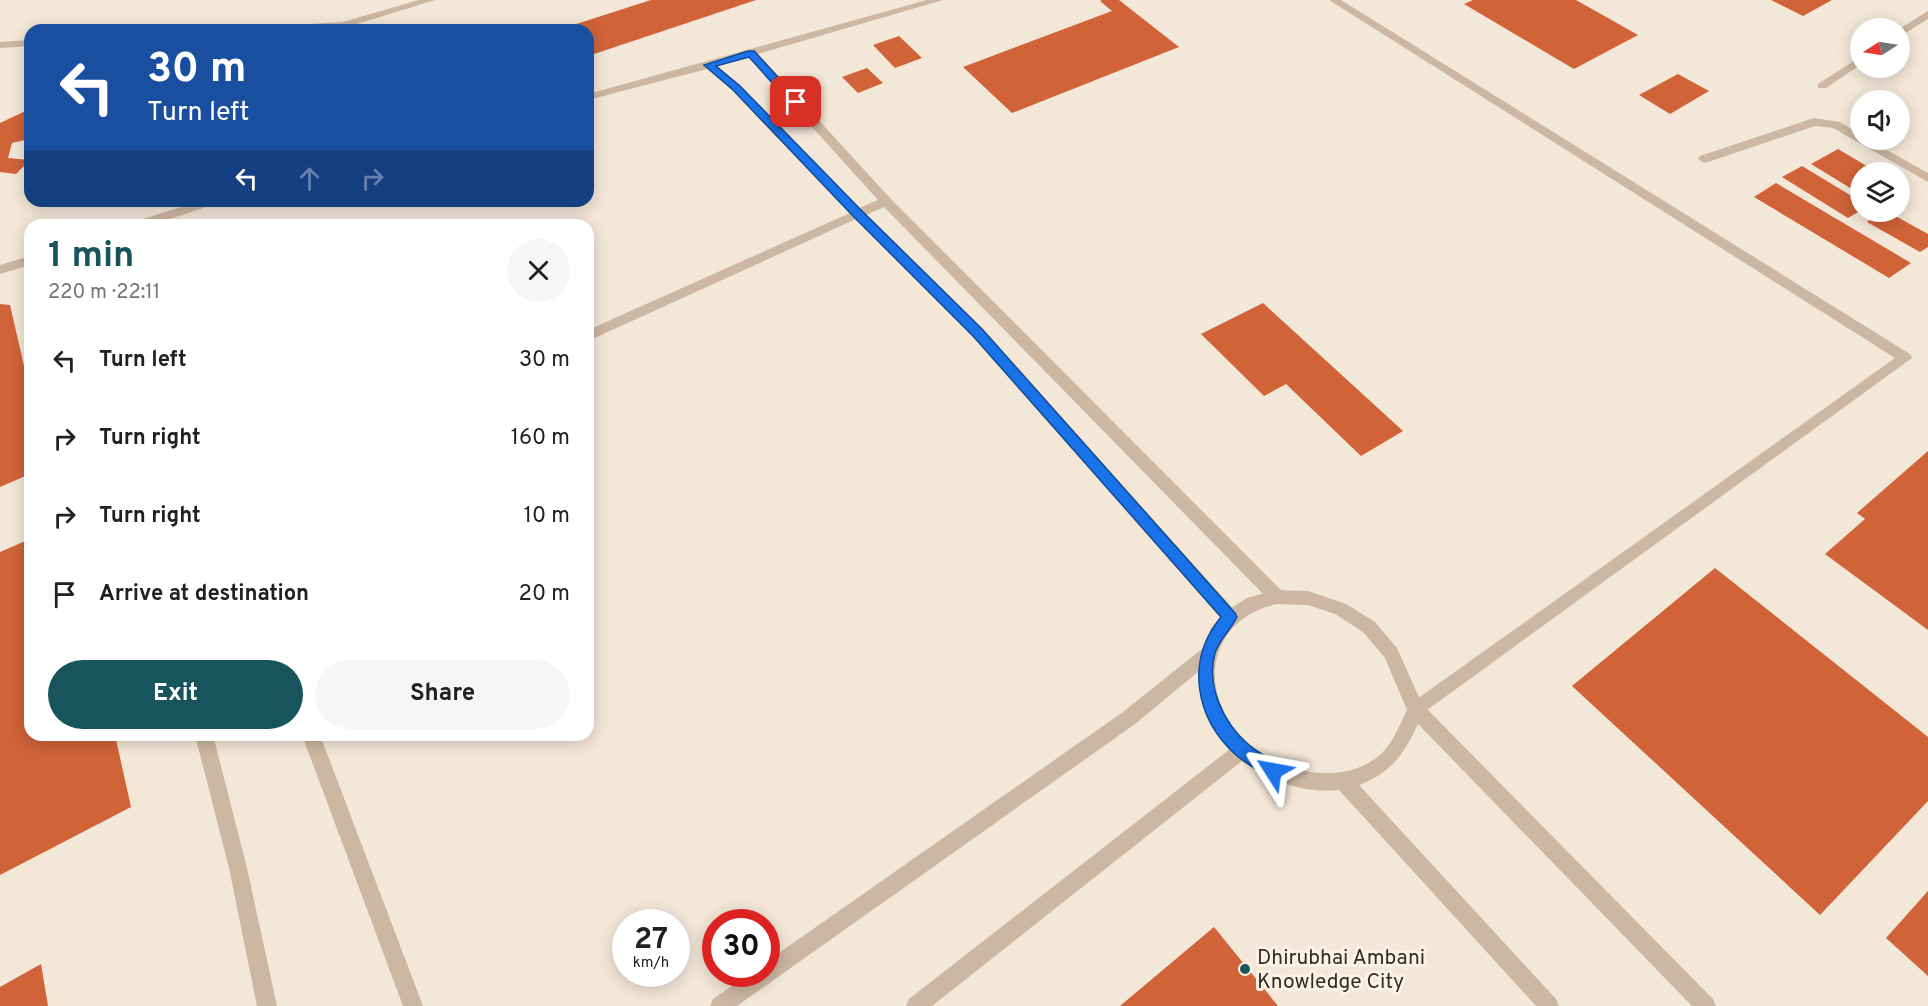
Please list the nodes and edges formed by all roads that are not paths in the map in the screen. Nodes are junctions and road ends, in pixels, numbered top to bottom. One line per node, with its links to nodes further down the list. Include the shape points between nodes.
1 (430, 0): 5 (street)
2 (938, 0): 9 (street)
3 (1334, 0): 28 (street, via 1905,358)
4 (1928, 14): 6 (street)
5 (347, 24)
6 (1910, 26)
7 (24, 43): 8 (street)
8 (0, 45)
9 (751, 53): 10 (street); 18 (street)
10 (709, 65): 13 (street); 20 (street)
11 (1850, 67): 12 (street)
12 (1822, 86)
13 (594, 95)
14 (1850, 133): 16 (street, via 1836,125 1814,122)
15 (1880, 150): 17 (street)
16 (1704, 159)
17 (1928, 178)
18 (886, 201): 20 (street); 25 (street)
19 (194, 207): 21 (street)
20 (857, 213): 24 (street); 26 (street, via 978,332)
21 (156, 219)
22 (24, 262): 23 (street)
23 (0, 270)
24 (594, 333)
25 (1277, 597): 26 (street, via 1251,604); 28 (street, via 1308,598 1340,609 1369,627 1392,653)
26 (1230, 617): 27 (street, via 1214,636)
27 (1208, 654): 31 (street, via 1205,678 1210,702 1223,728); 35 (street, via 1129,718)
28 (1416, 710): 32 (street, via 1389,758 1369,773); 38 (street)
29 (206, 741): 33 (street)
30 (313, 741): 34 (street)
31 (1242, 750): 32 (street, via 1273,771 1308,782); 36 (street)
32 (1344, 782): 37 (street)
33 (267, 1006)
34 (413, 1006)
35 (720, 1006)
36 (916, 1006)
37 (1549, 1006)
38 (1706, 1006)

